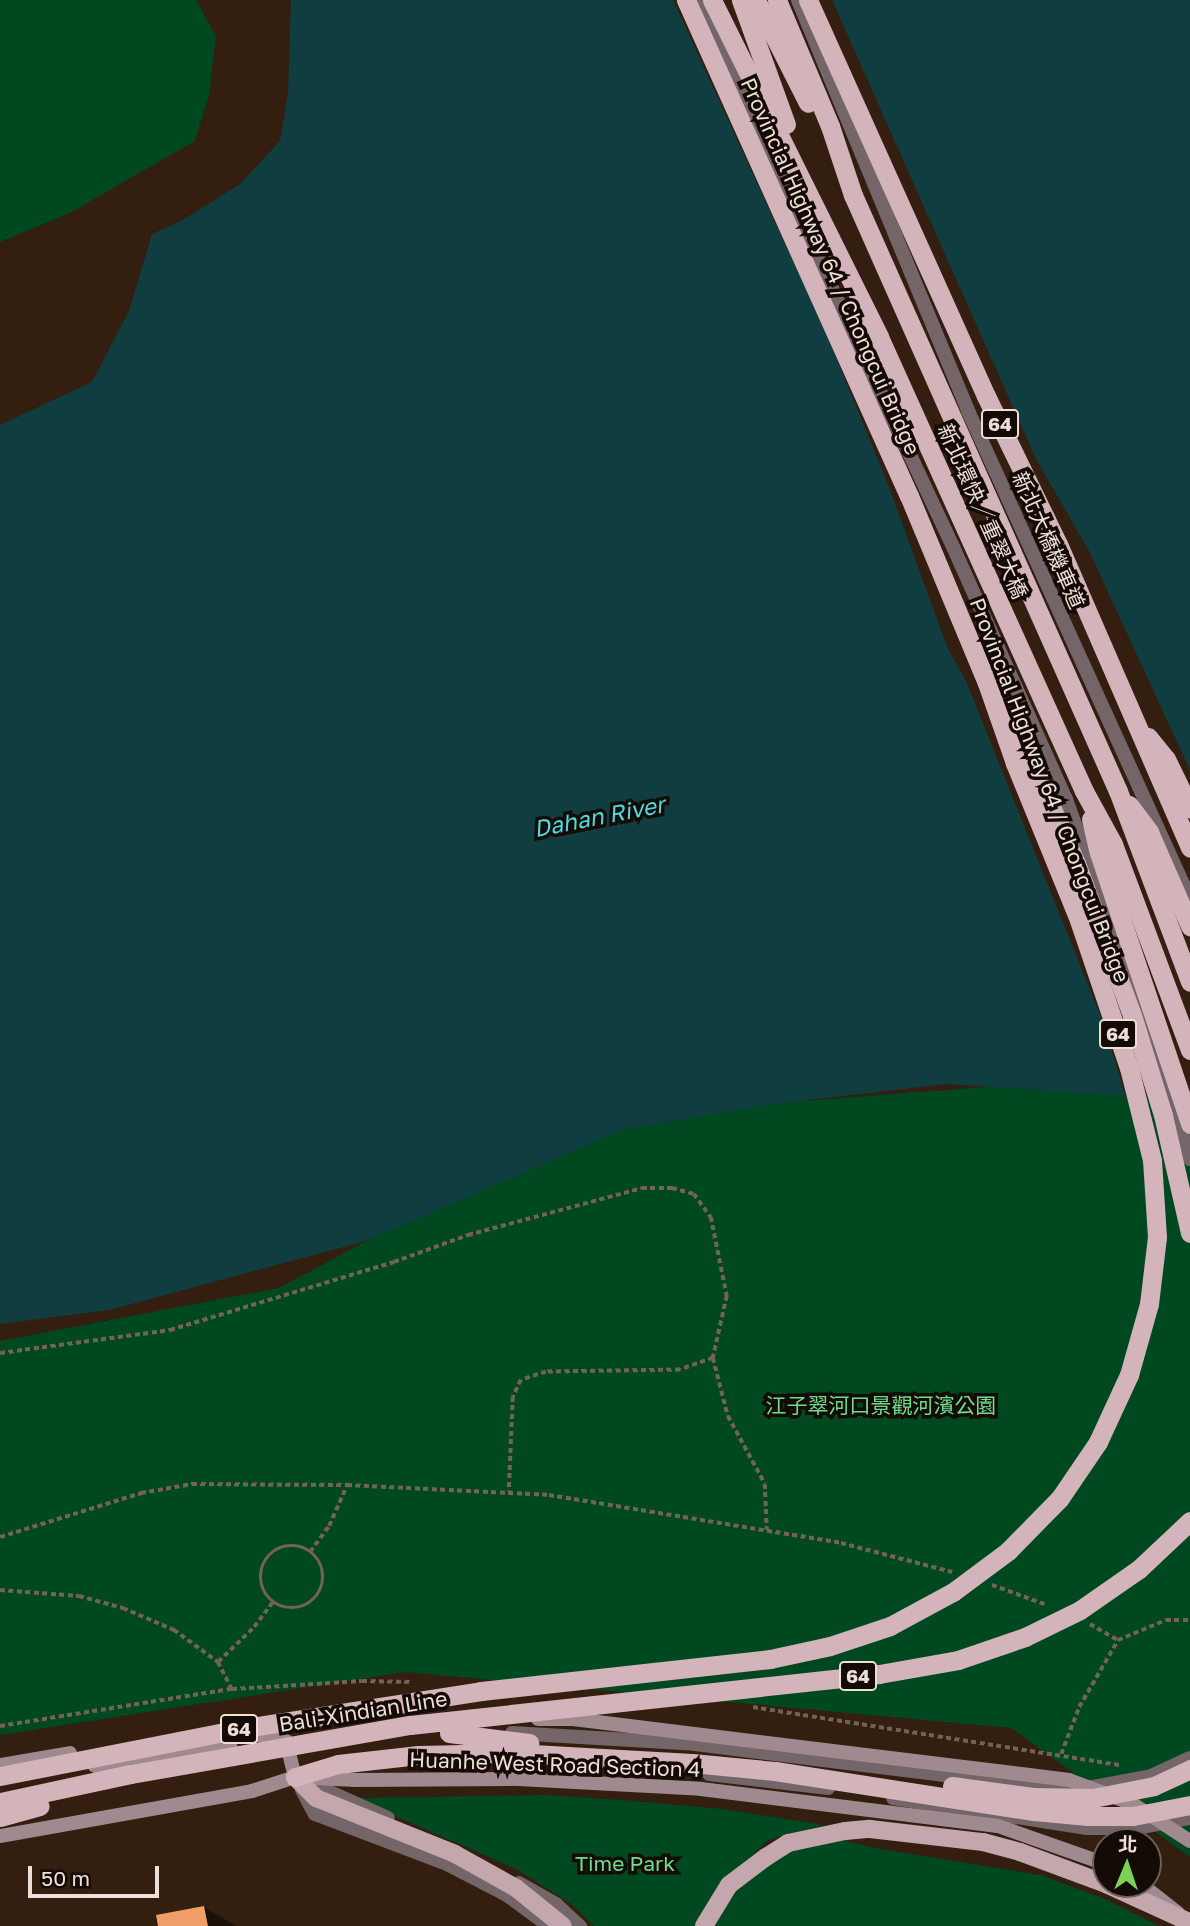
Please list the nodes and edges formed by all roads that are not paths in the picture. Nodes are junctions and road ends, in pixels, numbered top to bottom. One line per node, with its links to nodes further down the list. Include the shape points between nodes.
1 (686, 0): 11 (highway, Provincial Highway 64 / Chongcui Bridge / 64, via 909,496)
2 (697, 0): 22 (street, via 1066,800 1152,1038)
3 (712, 0): 9 (highway, 新北環快／重翠大橋)
4 (741, 0): 9 (highway)
5 (756, 0): 10 (highway)
6 (777, 0): 10 (highway, 新北環快／重翠大橋, via 830,125)
7 (797, 0): 17 (street, 新北大橋機車道, via 969,413)
8 (808, 0): 12 (highway, 64, via 986,396 1058,544)
9 (809, 191): 13 (highway, 新北環快／重翠大橋)
10 (853, 195): 14 (highway, 新北環快／重翠大橋)
11 (986, 683): 23 (highway, via 1029,757 1081,876 1147,1065); 25 (highway, Provincial Highway 64 / Chongcui Bridge / 64, via 1079,920 1129,1068 1152,1160 1157,1237 1149,1304 1129,1375 1098,1442 1060,1498 1008,1551 953,1592 890,1626 770,1659)
12 (1129, 713): 15 (highway, via 1166,758); 16 (highway, 64)
13 (1084, 791): 20 (highway, 新北環快／重翠大橋, via 1112,844); 21 (highway, via 1099,853)
14 (1118, 791): 18 (highway, via 1149,832); 19 (highway, 新北環快／重翠大橋)
15 (1190, 808)
16 (1190, 847)
17 (1190, 899)
18 (1190, 926)
19 (1190, 982)
20 (1190, 1050)
21 (1190, 1124)
22 (1190, 1159)
23 (1190, 1233)
24 (1190, 1521): 26 (highway, 64, via 1139,1569 1080,1610 1025,1637 958,1660)
25 (481, 1691): 34 (highway, Bali-Xindian Line / 64, via 239,1729)
26 (484, 1725): 27 (highway); 29 (highway); 30 (highway, Bali-Xindian Line / 64)
27 (449, 1733): 28 (main road, Huanhe West Road Section 4, via 379,1731); 42 (main road, Huanhe West Road Section 4, via 486,1719 573,1718 1069,1780 1133,1804)
28 (286, 1741): 32 (main road, Huanhe West Road Section 4, via 230,1730); 35 (main road); 36 (main road, Huanhe West Road Section 4)
29 (513, 1747): 31 (street, via 695,1744 1033,1786 1093,1787 1151,1776); 33 (highway, via 694,1753 1033,1797 1093,1798 1154,1786); 35 (highway, via 489,1754 351,1762); 38 (highway, via 775,1771 1088,1816 1133,1816); 40 (street, via 1087,1828 1136,1828)
30 (220, 1757): 37 (highway, Bali-Xindian Line / 64); 39 (highway)
31 (1190, 1758)
32 (0, 1765)
33 (1190, 1769)
34 (0, 1776)
35 (295, 1777): 41 (main road, Huanhe West Road Section 4, via 252,1791); 43 (main road, Huanhe West Road Section 4, via 519,1779 701,1789 998,1826); 48 (street, via 315,1814 447,1864 507,1895); 49 (main road, via 317,1798 455,1854 516,1888); 50 (street, via 457,1848 556,1904)
36 (0, 1783)
37 (0, 1802)
38 (1190, 1805)
39 (0, 1816)
40 (1190, 1818)
41 (0, 1836)
42 (1190, 1841)
43 (1092, 1859)
44 (1092, 1878): 51 (main road, via 1020,1852 946,1836 870,1829 820,1835 788,1843 737,1879 717,1901)
45 (1136, 1898): 47 (main road)
46 (1158, 1898): 47 (main road)
47 (1188, 1922)
48 (549, 1926)
49 (563, 1926)
50 (580, 1926)
51 (704, 1926)

